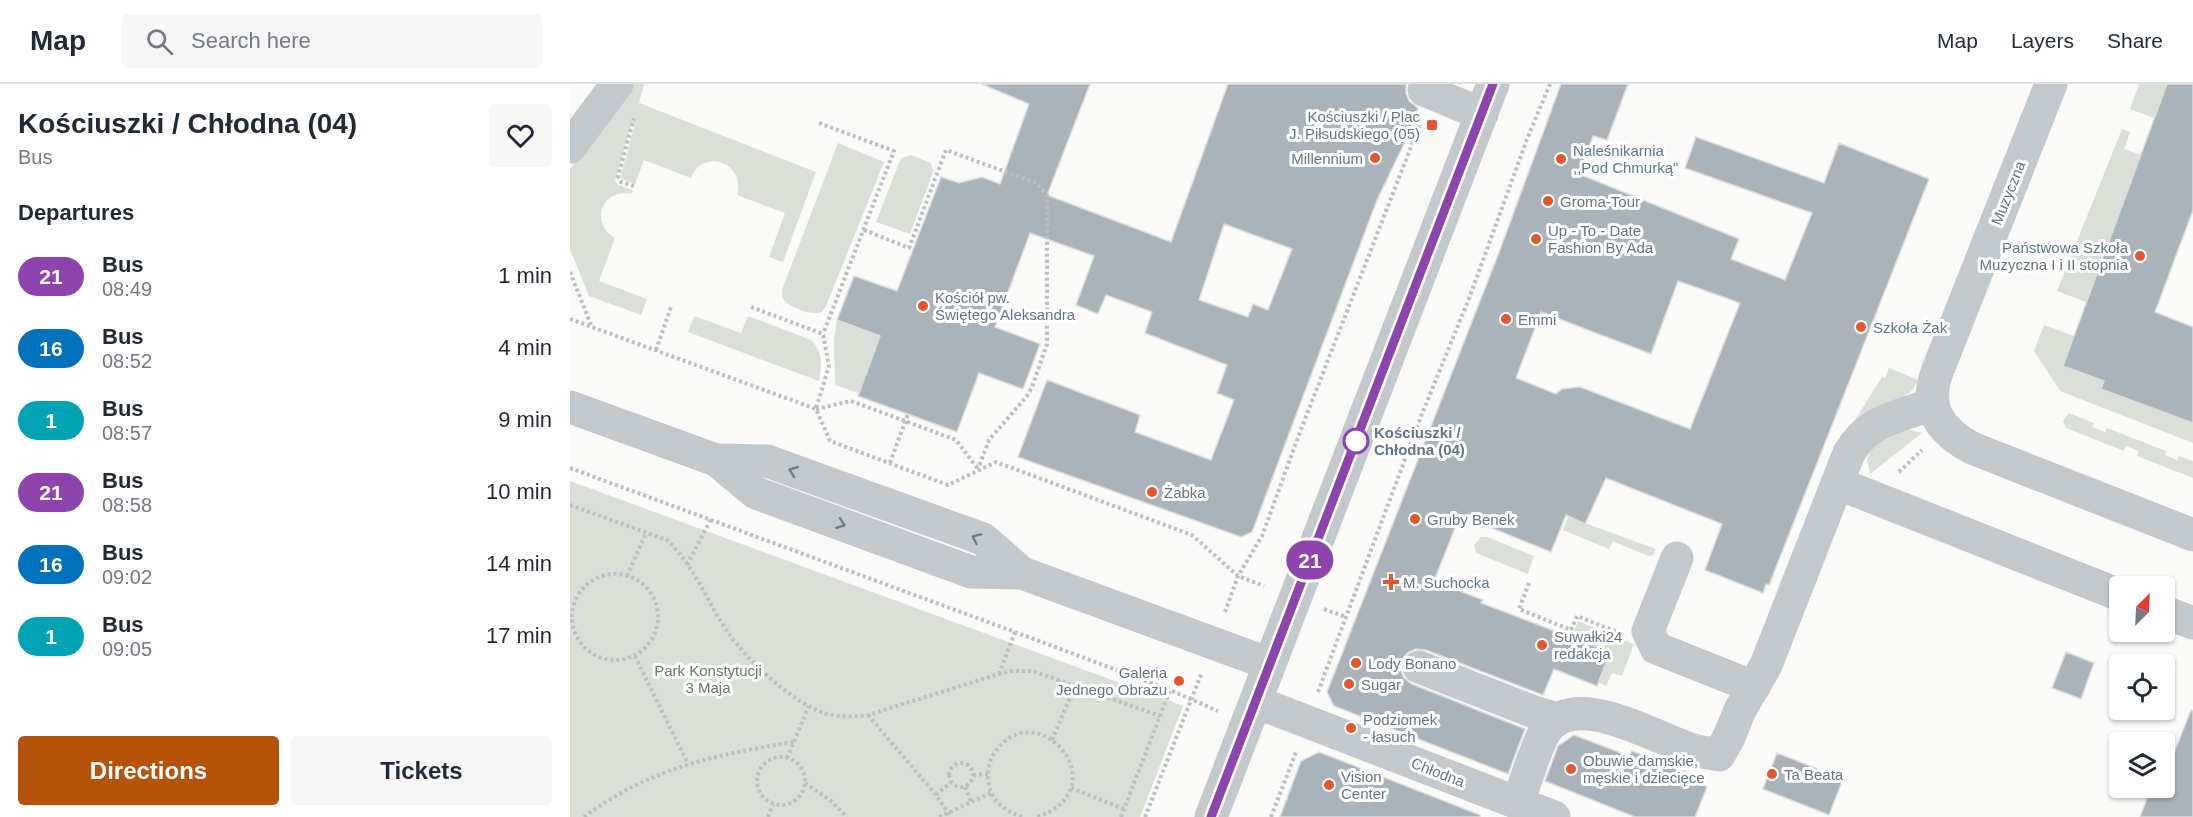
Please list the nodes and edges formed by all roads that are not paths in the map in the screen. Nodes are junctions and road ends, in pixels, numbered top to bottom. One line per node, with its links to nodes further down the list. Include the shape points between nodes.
1 (617, 84): 5 (street)
2 (2051, 84): 6 (street, Muzyczna, via 1937,372)
3 (1428, 91): 4 (street)
4 (1488, 99): 14 (street)
5 (570, 147)
6 (1932, 404): 8 (street, via 1864,432 1849,453); 9 (street, via 1947,430 1972,448)
7 (570, 407): 14 (street, via 716,459 767,461 983,539 1022,573)
8 (1837, 483): 11 (street); 16 (street)
9 (2193, 535)
10 (1677, 558): 16 (street, via 1648,631 1656,648)
11 (2109, 591)
12 (2175, 616): 13 (street)
13 (2193, 623)
14 (1270, 664): 17 (street)
15 (1419, 667): 18 (street)
16 (1760, 676): 18 (street, via 1719,755 1696,751 1607,717 1589,713)
17 (1256, 702): 19 (street, Chłodna); 20 (street)
18 (1558, 719): 19 (street, via 1543,736)
19 (1518, 803): 21 (street, Chłodna)
20 (1211, 817)
21 (1554, 817)

